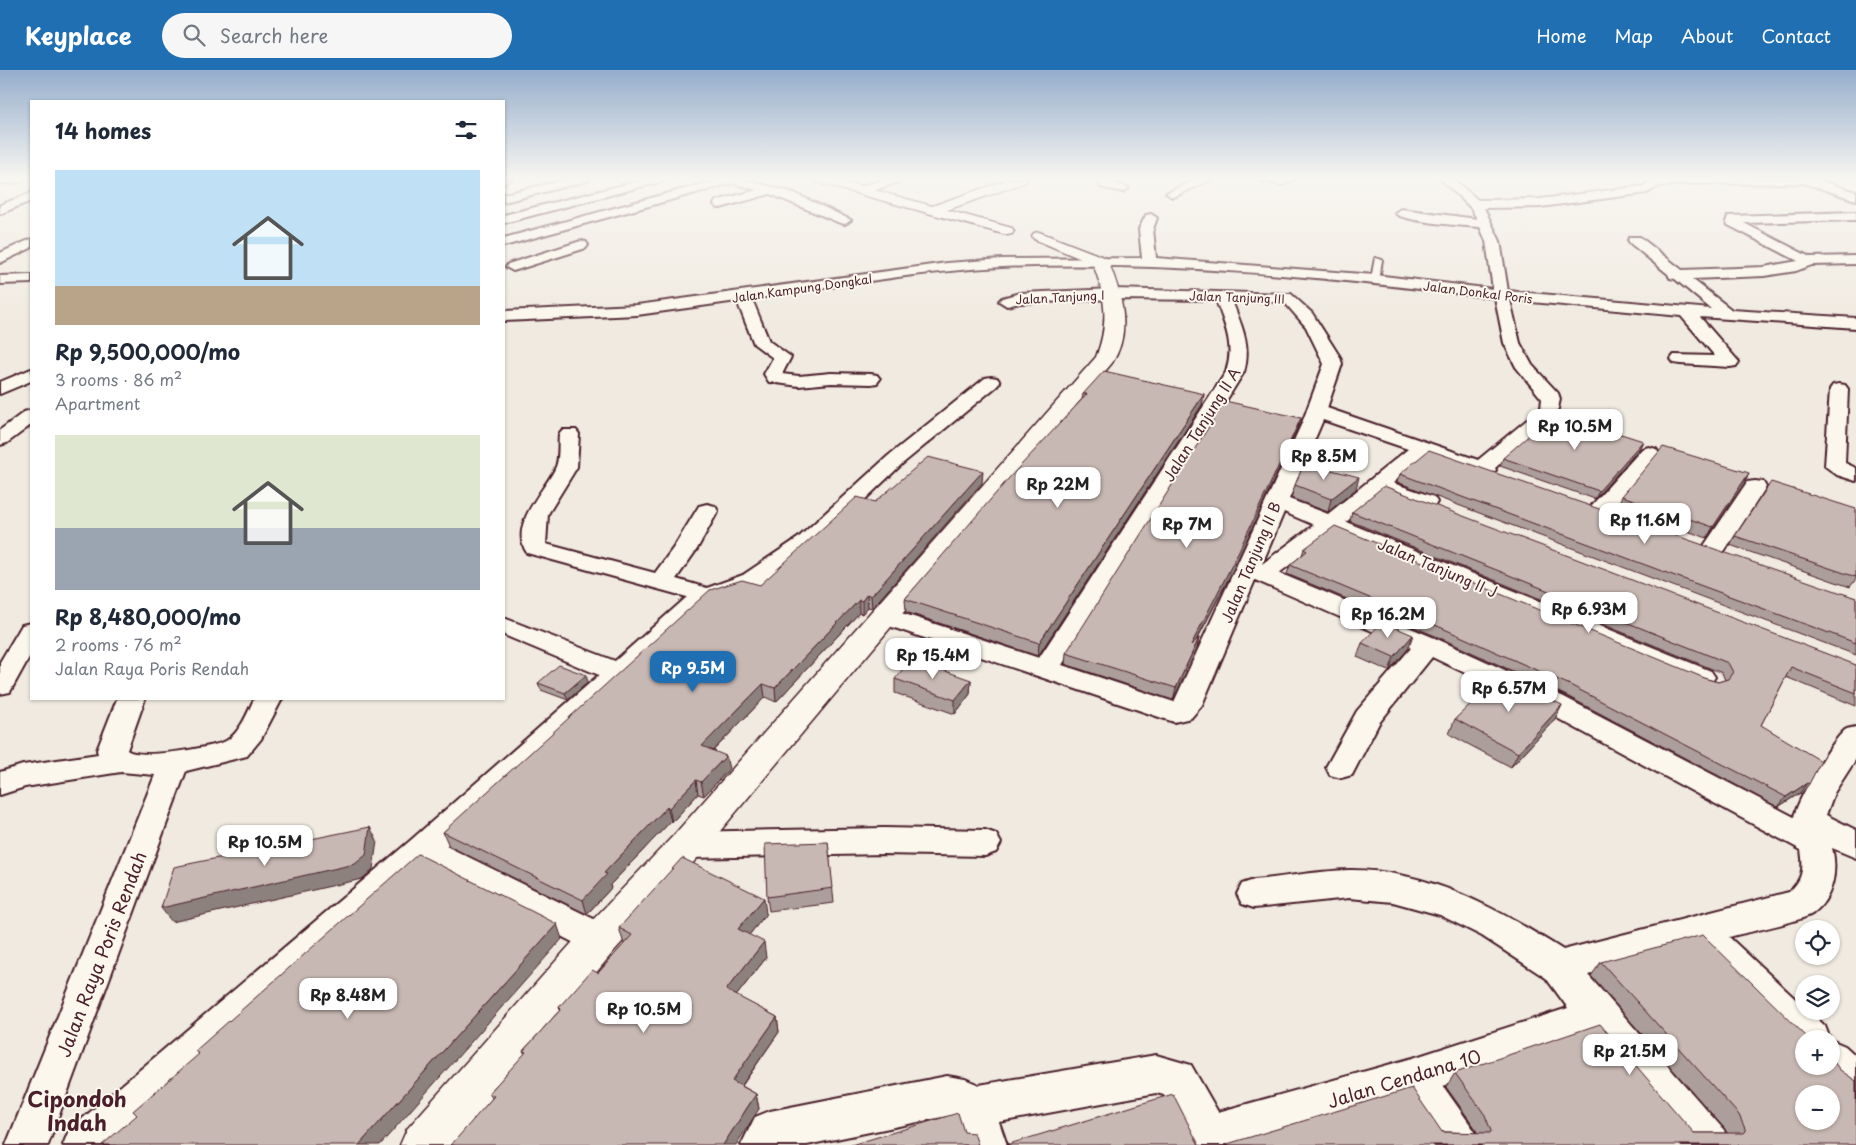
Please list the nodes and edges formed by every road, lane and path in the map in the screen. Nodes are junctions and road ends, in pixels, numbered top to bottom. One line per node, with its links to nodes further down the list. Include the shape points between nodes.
1 (551, 229): 8 (street)
2 (1001, 229): 6 (street, via 1022,238)
3 (1146, 229): 16 (street)
4 (1488, 229): 26 (street, via 1494,241)
5 (1748, 229): 14 (street)
6 (1030, 230): 13 (street)
7 (1635, 240): 19 (street)
8 (505, 242)
9 (30, 244): 11 (street)
10 (581, 245): 17 (street)
11 (0, 259)
12 (1378, 260): 22 (lane)
13 (1100, 261): 16 (street, Jalan Donkal Poris); 23 (street); 24 (street, Jalan Kampung Dongkal, via 947,267)
14 (1808, 261): 15 (street); 19 (street, via 1801,266 1762,270)
15 (1852, 261)
16 (1149, 262): 22 (street, Jalan Donkal Poris)
17 (509, 268): 18 (street)
18 (548, 270)
19 (1675, 274): 29 (street)
20 (30, 278): 21 (street)
21 (0, 280)
22 (1375, 280): 26 (street, Jalan Donkal Poris)
23 (1114, 294): 25 (street, Jalan Tanjung III); 27 (street, Jalan Tanjung I); 59 (street, via 1115,325 1105,359 1104,376 1012,464)
24 (743, 296): 30 (street, Jalan Kampung Dongkal, via 638,310); 34 (street, via 762,344 782,356 774,374 776,378 799,381)
25 (1222, 296): 40 (street, Jalan Tanjung III, via 1277,296 1294,301 1332,356 1333,364); 63 (street, Jalan Tanjung II A, via 1238,341 1240,357 1235,372)
26 (1503, 296): 28 (street, Jalan Donkal Poris); 45 (street, via 1512,343 1525,366 1549,393 1550,409)
27 (1007, 301)
28 (1686, 312): 29 (street, Jalan Donkal Poris); 32 (street, via 1730,362)
29 (1728, 315): 31 (street, Jalan Donkal Poris)
30 (505, 316)
31 (1856, 323)
32 (1680, 359)
33 (30, 375): 37 (street)
34 (871, 379)
35 (991, 382): 58 (street, via 895,460 806,543 752,580)
36 (30, 387): 37 (street)
37 (0, 390)
38 (1839, 390): 46 (street, via 1835,466)
39 (30, 417): 42 (street)
40 (1307, 418): 43 (street); 50 (street, Jalan Tanjung II B)
41 (568, 434): 57 (street, via 567,467 537,514 535,548)
42 (0, 439)
43 (1423, 447): 45 (street); 48 (street)
44 (1649, 453): 51 (street)
45 (1482, 468): 47 (street)
46 (1856, 475)
47 (1509, 478)
48 (1377, 484): 53 (street); 54 (street)
49 (1755, 487): 55 (street)
50 (1276, 501): 54 (street, Jalan Tanjung II J); 56 (street, Jalan Tanjung II B)
51 (1600, 510)
52 (707, 511): 57 (street, via 686,549)
53 (1451, 512)
54 (1332, 522): 56 (street); 65 (street, Jalan Tanjung II J)
55 (1713, 550)
56 (1254, 572): 62 (street); 63 (street, Jalan Tanjung II B, via 1188,705 1181,710 1174,712)
57 (661, 582): 58 (street, via 697,592)
58 (700, 596): 64 (street)
59 (883, 615): 63 (street); 76 (street)
60 (505, 626): 64 (street)
61 (30, 633): 66 (street)
62 (1428, 645): 72 (street, via 1367,718); 74 (street)
63 (1045, 670)
64 (618, 672): 78 (street)
65 (1711, 681)
66 (0, 685)
67 (131, 700): 70 (street, via 112,750)
68 (268, 700): 71 (street, via 244,743 237,748)
69 (1856, 737): 74 (street, via 1817,795)
70 (119, 762): 71 (street, via 127,765); 73 (street, via 23,776)
71 (175, 762): 91 (street, Jalan Raya Poris Rendah)
72 (1341, 767)
73 (0, 784)
74 (1811, 831): 77 (street); 80 (street, via 1820,876 1812,893 1799,904)
75 (985, 843): 76 (street, via 884,841)
76 (687, 845): 81 (street)
77 (1856, 845)
78 (422, 849): 81 (street); 92 (street)
79 (1254, 894): 82 (street, via 1349,884 1393,888 1448,903 1494,925)
80 (1697, 929): 82 (street); 84 (street)
81 (600, 938): 93 (street)
82 (1559, 967): 83 (street)
83 (1597, 1016): 86 (street, Jalan Cendana 10); 96 (street)
84 (1802, 1030)
85 (1840, 1068): 87 (street)
86 (1413, 1077): 89 (street, Jalan Cendana 10); 95 (street)
87 (1856, 1083)
88 (973, 1106): 89 (street, via 1166,1074 1177,1079); 90 (street, via 965,1099 947,1096); 94 (street)
89 (1212, 1140)
90 (768, 1141)
91 (27, 1145)
92 (84, 1145)
93 (423, 1145)
94 (986, 1145)
95 (1459, 1145)
96 (1709, 1145)

